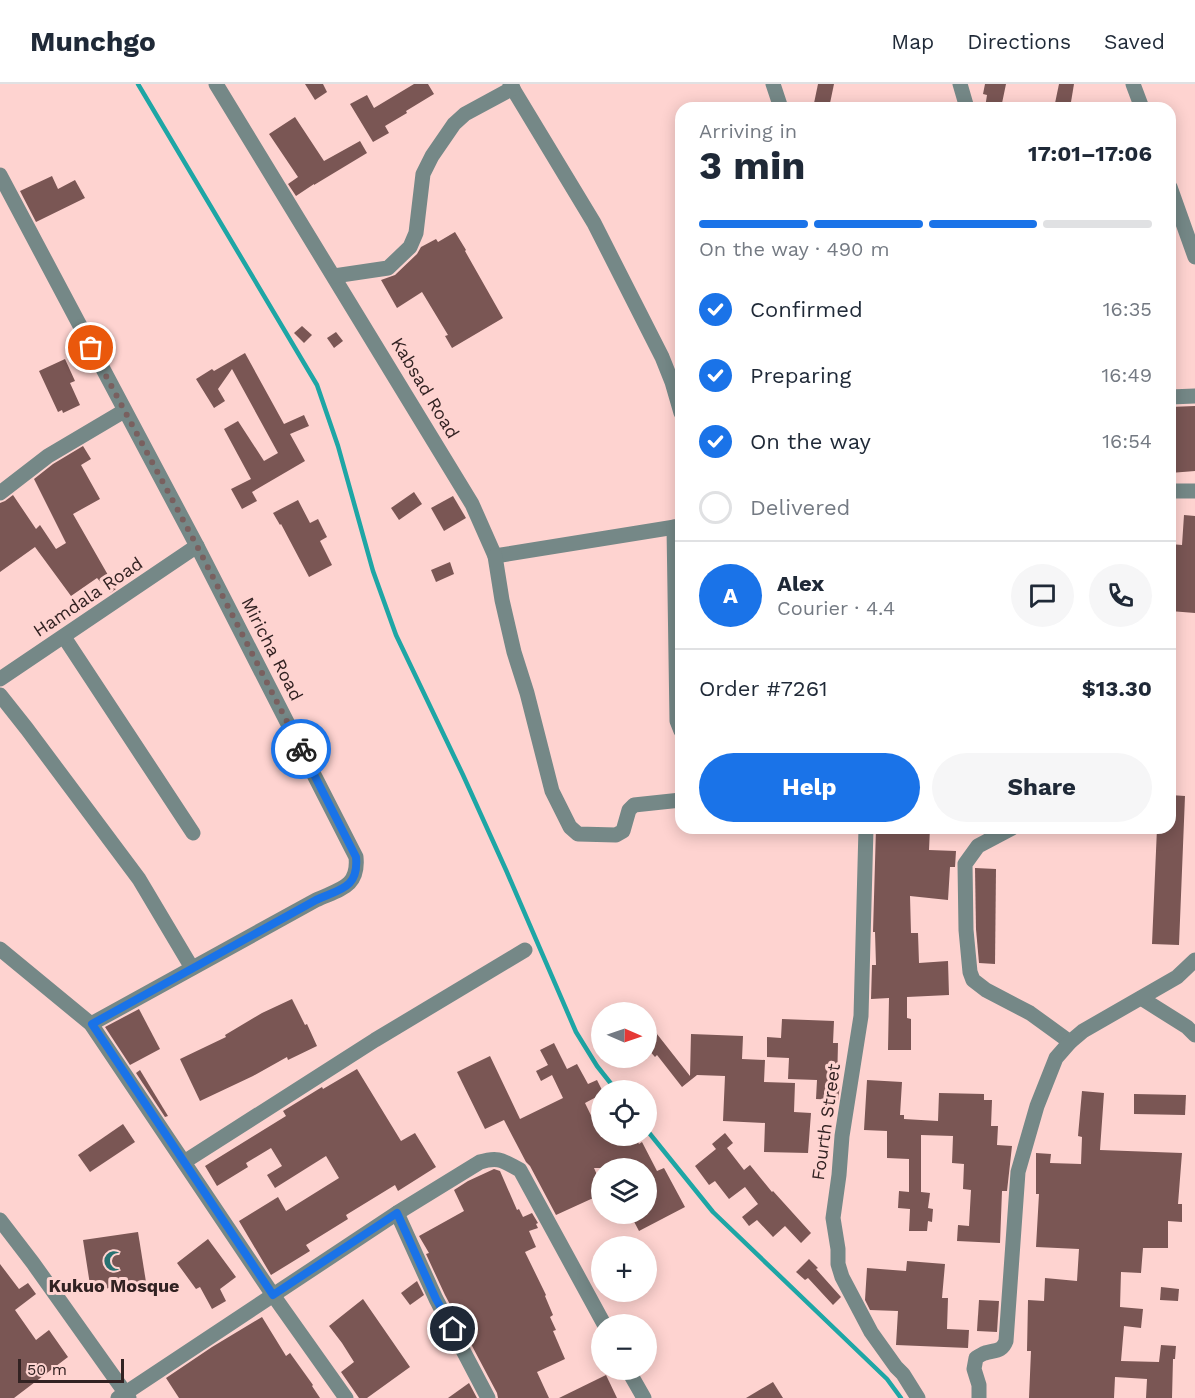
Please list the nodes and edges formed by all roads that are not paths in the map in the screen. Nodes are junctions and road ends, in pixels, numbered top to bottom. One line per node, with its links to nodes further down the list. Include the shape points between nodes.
1 (216, 84): 12 (street, Kabsad Road)
2 (773, 84): 6 (street)
3 (960, 84): 7 (street)
4 (1133, 84): 8 (street)
5 (511, 86): 12 (street, via 465,114 432,156 423,174 416,233 410,247 388,268); 13 (street, via 594,223 662,357)
6 (779, 102)
7 (965, 102)
8 (1140, 102)
9 (0, 175): 16 (street, Miricha Road)
10 (1176, 204): 11 (street)
11 (1195, 257)
12 (334, 276): 22 (street, Kabsad Road, via 472,504)
13 (675, 392)
14 (1195, 396): 15 (street)
15 (1176, 398)
16 (124, 411): 19 (street, via 48,456); 21 (street, Miricha Road)
17 (1176, 490): 18 (street)
18 (1195, 491)
19 (0, 493)
20 (675, 527): 22 (street)
21 (197, 546): 23 (street, Hamdala Road); 33 (street, Miricha Road, via 356,857 357,869 350,885)
22 (495, 556): 26 (street, Kabsad Road, via 514,652 552,791 570,827 578,834 616,835 624,831 634,805)
23 (64, 637): 24 (street, Hamdala Road); 27 (street)
24 (0, 679)
25 (0, 696): 33 (street, via 139,879)
26 (675, 801)
27 (193, 833)
28 (866, 834): 48 (street, Fourth Street, via 861,1016 833,1218 842,1277 871,1332)
29 (1000, 834): 37 (street, via 978,846 965,864 970,972 973,980 986,990 1030,1013)
30 (0, 949): 35 (street)
31 (525, 950): 38 (street)
32 (1195, 960): 34 (street, via 1177,977)
33 (192, 968): 35 (street, Miricha Road)
34 (1141, 998): 36 (street); 37 (street)
35 (92, 1024): 38 (street)
36 (1195, 1035)
37 (1070, 1042): 49 (street, via 1056,1058 1018,1172 1006,1341 996,1352 976,1358)
38 (184, 1162): 41 (street)
39 (397, 1213): 41 (street); 42 (street, via 480,1162 492,1158 505,1162 520,1170); 46 (street)
40 (0, 1221): 44 (street)
41 (273, 1295): 44 (street); 45 (street)
42 (598, 1314)
43 (634, 1380): 47 (street)
44 (124, 1396)
45 (346, 1398)
46 (488, 1398)
47 (644, 1398)
48 (918, 1398)
49 (979, 1398)

